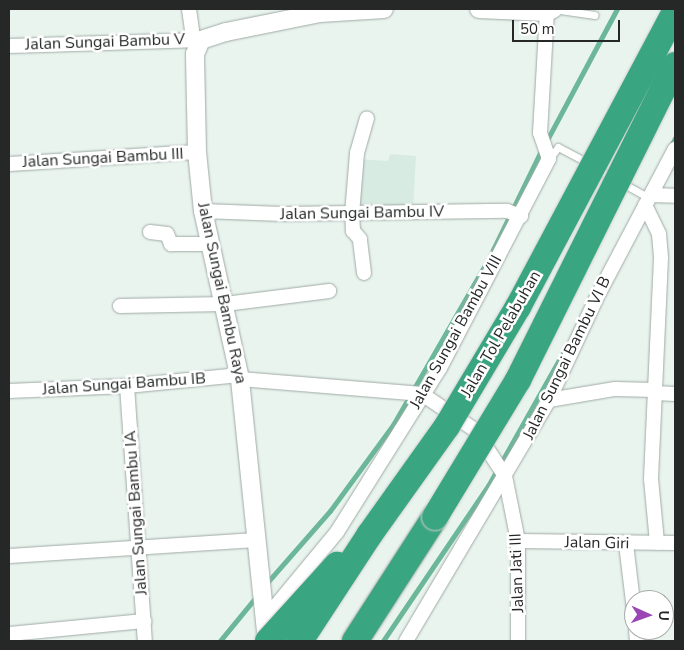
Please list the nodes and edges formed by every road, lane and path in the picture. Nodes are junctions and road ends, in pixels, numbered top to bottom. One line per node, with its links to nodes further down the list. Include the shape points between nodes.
1 (189, 9): 8 (street)
2 (384, 9): 5 (street)
3 (479, 9): 4 (street)
4 (551, 10): 7 (lane); 14 (street, via 540,133)
5 (320, 11): 8 (street)
6 (675, 12): 35 (highway, Jalan Tol Pelabuhan, bridge, via 518,307 447,426)
7 (595, 15)
8 (197, 39): 9 (street, Jalan Sungai Bambu V); 13 (street, Jalan Sungai Bambu Raya)
9 (9, 46)
10 (675, 65): 43 (highway, Jalan Tol Pelabuhan, bridge, via 518,380 475,455)
11 (367, 118): 19 (street, via 357,153)
12 (675, 149): 17 (street, Jalan Sungai Bambu VI B)
13 (197, 152): 15 (street, Jalan Sungai Bambu III); 18 (street, Jalan Sungai Bambu Raya)
14 (548, 156): 17 (lane, via 561,148); 20 (street, Jalan Sungai Bambu VIII)
15 (9, 164)
16 (675, 196): 17 (street)
17 (646, 198): 30 (street, via 659,234 661,258); 33 (street, Jalan Sungai Bambu VI B)
18 (203, 211): 19 (street, Jalan Sungai Bambu IV); 22 (street, Jalan Sungai Bambu Raya)
19 (352, 214): 20 (street, Jalan Sungai Bambu IV); 23 (street, via 353,231 360,239)
20 (516, 214): 31 (street, Jalan Sungai Bambu VIII, via 440,368)
21 (150, 232): 22 (street, via 167,234 171,244)
22 (208, 244): 25 (street, Jalan Sungai Bambu Raya)
23 (364, 273)
24 (329, 291): 25 (street)
25 (225, 304): 26 (street); 27 (street, Jalan Sungai Bambu Raya)
26 (120, 306)
27 (240, 377): 28 (street, Jalan Sungai Bambu IB); 31 (street, Jalan Sungai Bambu IB); 36 (street, Jalan Sungai Bambu Raya)
28 (127, 386): 29 (street, Jalan Sungai Bambu IB); 41 (street, Jalan Sungai Bambu IA)
29 (9, 391)
30 (655, 392): 32 (street); 33 (street, via 615,389); 40 (street, via 651,479)
31 (420, 394): 34 (street, via 475,430); 46 (street, Jalan Sungai Bambu VIII, via 337,532)
32 (675, 394)
33 (549, 400): 34 (street, Jalan Sungai Bambu VI B)
34 (500, 468): 37 (street, Jalan Jati III); 52 (street, Jalan Sungai Bambu VI B)
35 (370, 534): 46 (highway, bridge); 49 (highway, Jalan Tol Pelabuhan, bridge)
36 (256, 540): 41 (street); 46 (street, Jalan Sungai Bambu Raya)
37 (518, 541): 39 (street, Jalan Giri); 53 (street, Jalan Jati III)
38 (675, 543): 40 (street, Jalan Giri)
39 (626, 544): 40 (street, Jalan Giri); 44 (street)
40 (657, 544)
41 (138, 546): 42 (street); 45 (street, Jalan Sungai Bambu IA)
42 (9, 556)
43 (392, 584): 50 (highway, via 380,589); 51 (highway, Jalan Tol Pelabuhan)
44 (632, 590)
45 (144, 621): 47 (street); 48 (street, Jalan Sungai Bambu IA)
46 (266, 632): 49 (street)
47 (9, 634)
48 (145, 641)
49 (301, 641)
50 (342, 641)
51 (355, 641)
52 (406, 641)
53 (518, 641)

